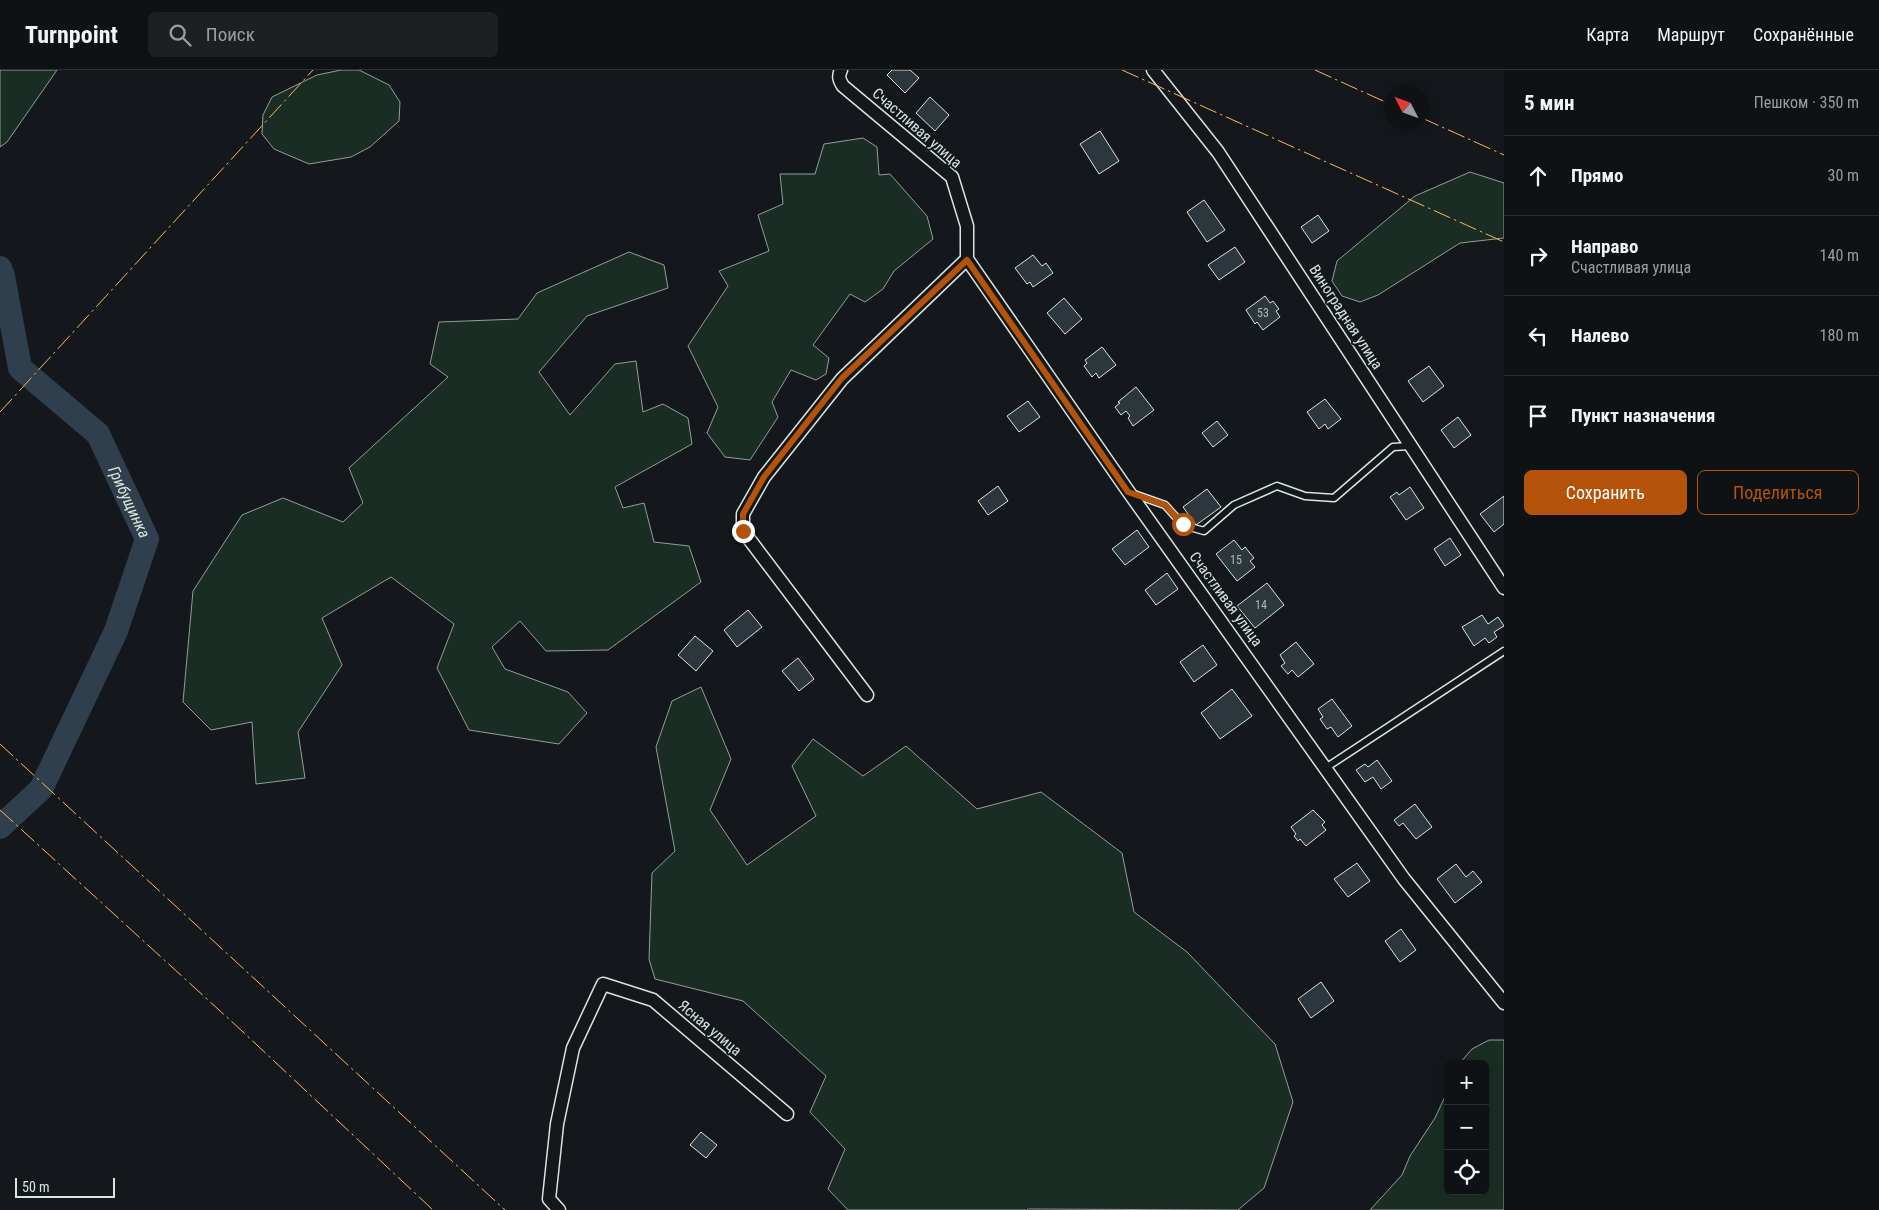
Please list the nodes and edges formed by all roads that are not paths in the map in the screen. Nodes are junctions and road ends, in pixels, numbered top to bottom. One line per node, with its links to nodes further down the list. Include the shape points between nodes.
1 (841, 70): 3 (street, Счастливая улица, via 843,86 952,177 967,226)
2 (1153, 70): 4 (street, Виноградная улица, via 1218,152)
3 (967, 260): 5 (street, Счастливая улица); 8 (street, via 842,378 764,477 743,514 743,531)
4 (1411, 446): 5 (lane, via 1393,447 1334,498 1305,496 1277,486 1234,505 1204,531 1183,524 1165,505); 6 (street, Виноградная улица)
5 (1128, 492): 9 (street, Счастливая улица)
6 (1504, 588)
7 (1504, 651): 9 (lane)
8 (867, 695)
9 (1326, 767): 10 (street, Счастливая улица, via 1404,879)
10 (1504, 1003)
11 (787, 1114): 12 (street, Ясная улица, via 653,1000 603,984 573,1048 558,1124 549,1199)
12 (559, 1210)

